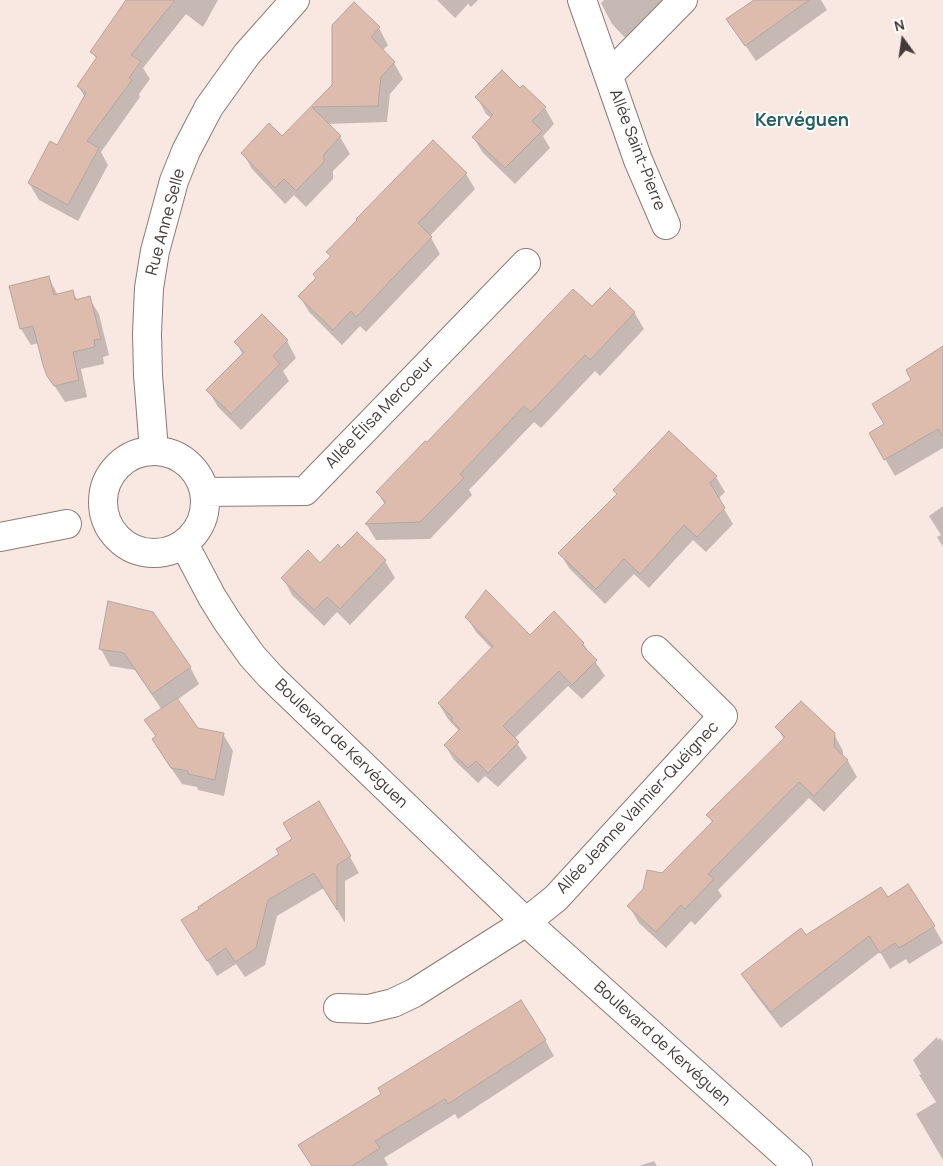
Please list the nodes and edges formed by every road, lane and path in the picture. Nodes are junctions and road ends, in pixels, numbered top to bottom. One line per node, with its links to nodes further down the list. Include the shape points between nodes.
1 (295, 0): 7 (street, Rue Anne Selle, via 247,54 209,107 174,181 155,251 149,288 148,375)
2 (582, 0): 4 (street, Allée Saint-Pierre)
3 (683, 0): 4 (street, Allée Saint-Pierre)
4 (609, 75): 5 (street, Allée Saint-Pierre, via 638,160)
5 (666, 225)
6 (526, 263): 8 (street, Allée Élisa Mercoeur, via 305,490)
7 (154, 450): 8 (street, via 168,452 191,467); 11 (street, via 123,460 111,472 104,487 104,516 112,533 137,551 152,554 168,552)
8 (204, 492): 11 (street, via 205,507 201,521)
9 (67, 524): 10 (street)
10 (0, 537)
11 (184, 544): 13 (street, Boulevard de Kervéguen, via 212,597 252,656 312,718)
12 (656, 650): 13 (street, Allée Jeanne Valmier-Quéignec, via 723,716 556,898)
13 (526, 922): 14 (street, via 393,1003 368,1009); 15 (street, Boulevard de Kervéguen)
14 (338, 1008)
15 (798, 1166)

